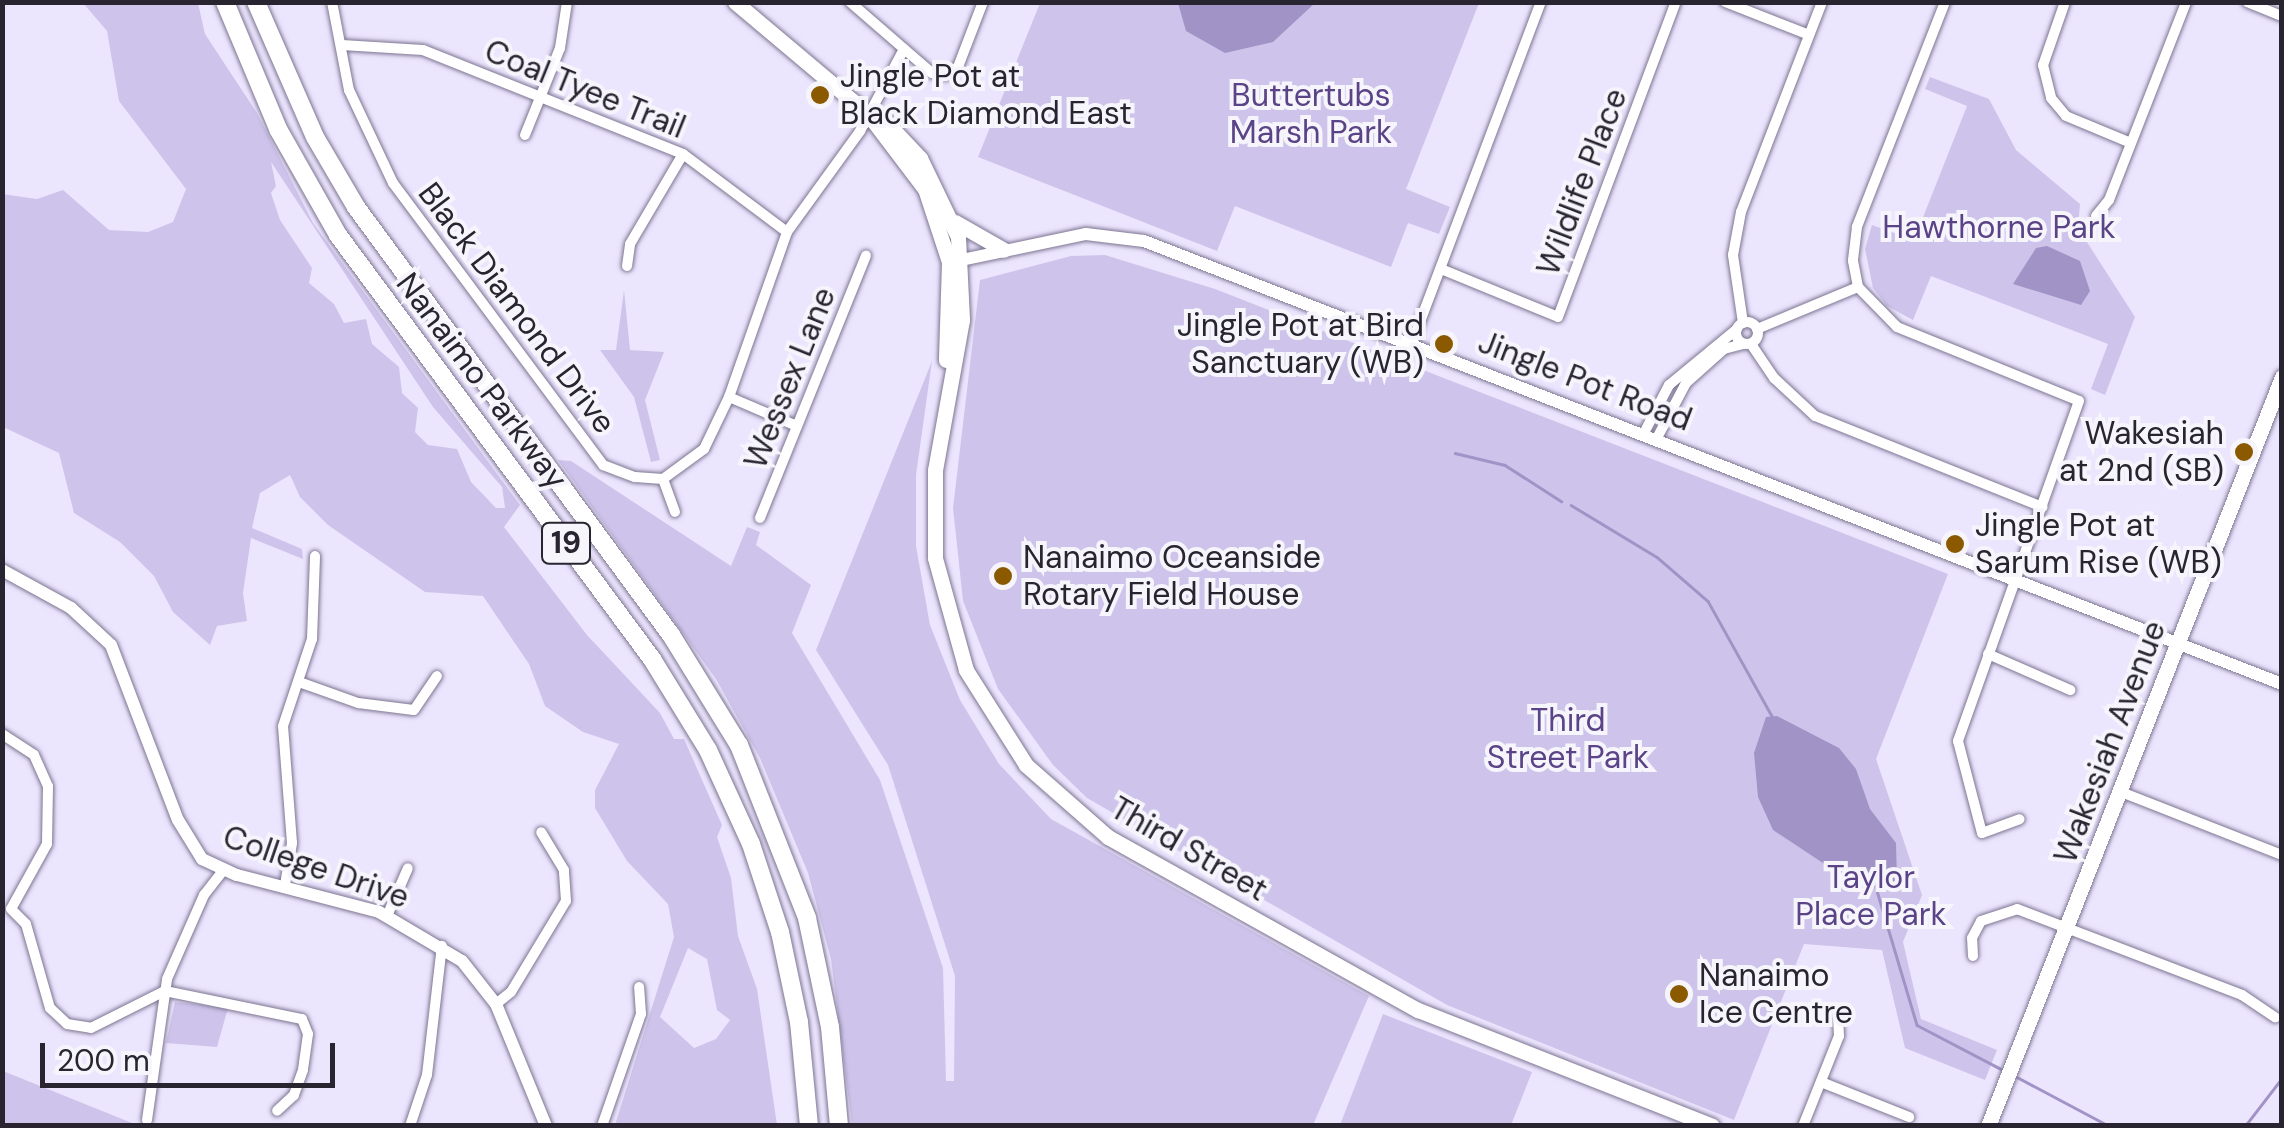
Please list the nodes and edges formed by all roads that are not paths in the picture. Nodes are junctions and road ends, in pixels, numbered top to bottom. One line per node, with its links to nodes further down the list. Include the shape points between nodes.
1 (224, 2): 80 (highway, Nanaimo Parkway / 19, via 278,129 338,234 652,659 708,750 775,914 799,1022)
2 (256, 2): 81 (highway, Nanaimo Parkway / 19, via 315,137 356,207 671,635 739,745 807,918 830,1026)
3 (332, 2): 18 (street, Black Diamond Drive)
4 (567, 2): 20 (street, via 560,48)
5 (736, 2): 21 (main road)
6 (850, 2): 19 (street)
7 (983, 2): 19 (street, via 958,67 946,75 932,73)
8 (1540, 2): 32 (street)
9 (1676, 2): 32 (street, Wildlife Place, via 1558,317)
10 (1725, 2): 17 (street)
11 (1822, 2): 17 (street)
12 (1945, 2): 33 (street, via 1858,227)
13 (2065, 2): 23 (street, via 2044,65 2050,98 2066,116)
14 (2186, 2): 23 (street)
15 (2247, 2): 16 (street)
16 (2282, 16)
17 (1809, 35): 34 (street, via 1741,212 1733,255)
18 (342, 45): 20 (street, Coal Tyee Trail, via 423,50); 42 (street, Black Diamond Drive, via 348,90 393,183 603,464)
19 (904, 49): 21 (street)
20 (540, 96): 22 (street); 24 (street, Coal Tyee Trail)
21 (868, 114): 26 (main road, via 912,148); 27 (street); 30 (main road, via 925,189)
22 (525, 135)
23 (2131, 143): 25 (street)
24 (683, 154): 27 (street, Coal Tyee Trail); 31 (street, via 630,244)
25 (2096, 216)
26 (952, 219): 28 (main road); 30 (main road)
27 (787, 232): 39 (street)
28 (1004, 250): 30 (street, Jingle Pot Road); 36 (street, Jingle Pot Road, via 1086,234 1129,237)
29 (866, 256): 40 (street, Wessex Lane)
30 (956, 261): 82 (main road, Third Street, via 932,505 944,606 979,696 1045,785 1108,837 1418,1010)
31 (627, 266)
32 (1440, 269): 36 (street)
33 (1858, 287): 35 (street); 43 (street, via 1897,328 2079,402)
34 (1740, 326): 35 (street); 37 (street); 41 (street, via 1668,386)
35 (1758, 329): 37 (street)
36 (1412, 343): 41 (street, Jingle Pot Road)
37 (1747, 344): 41 (street, via 1724,349 1686,383); 43 (street, via 1815,416)
38 (2282, 377): 49 (main road, Wakesiah Avenue)
39 (729, 397): 40 (street); 42 (street, via 704,449)
40 (797, 426): 45 (street, Wessex Lane)
41 (1651, 436): 48 (street, Jingle Pot Road)
42 (663, 479): 44 (street)
43 (2043, 507): 48 (street)
44 (675, 512)
45 (760, 518)
46 (315, 556): 52 (street, via 314,626)
47 (2, 570): 61 (street, College Drive, via 70,608 111,645 182,829 202,859)
48 (2016, 578): 49 (street, Jingle Pot Road); 50 (street)
49 (2178, 643): 53 (street, Jingle Pot Road); 56 (main road, Wakesiah Avenue)
50 (1988, 654): 54 (street); 57 (street, via 1964,713 1959,763 1982,833)
51 (437, 676): 52 (street, via 414,710 358,703)
52 (299, 682): 62 (street, via 284,726 292,843)
53 (2282, 684)
54 (2070, 690)
55 (2, 734): 63 (street, via 38,762 50,806 44,852)
56 (2121, 792): 59 (street); 65 (main road, Wakesiah Avenue)
57 (2020, 819)
58 (541, 832): 70 (street, via 564,870 566,901 512,992)
59 (2282, 855)
60 (408, 868): 64 (street)
61 (224, 871): 62 (street, College Drive); 69 (street, via 198,908)
62 (285, 885): 64 (street, College Drive)
63 (7, 907): 69 (street, via 26,924 48,1002 67,1024 101,1026)
64 (387, 916): 66 (street, College Drive)
65 (2067, 931): 67 (street, via 2018,910 2000,912 1981,922 1972,938); 71 (street, via 2242,995); 84 (main road, Wakesiah Avenue)
66 (442, 946): 70 (street, College Drive, via 468,966); 77 (street, via 427,1075)
67 (1973, 956)
68 (639, 987): 79 (street, via 641,1014)
69 (164, 990): 74 (street, via 302,1019 308,1034 303,1070 294,1095); 76 (street)
70 (496, 1004): 78 (street, College Drive)
71 (2275, 1017)
72 (1838, 1018): 73 (street, via 1840,1036)
73 (1821, 1082): 75 (street); 83 (street)
74 (277, 1111)
75 (1909, 1118)
76 (147, 1120)
77 (410, 1126)
78 (546, 1126)
79 (602, 1126)
80 (809, 1126)
81 (839, 1126)
82 (1712, 1126)
83 (1803, 1126)
84 (1988, 1126)

